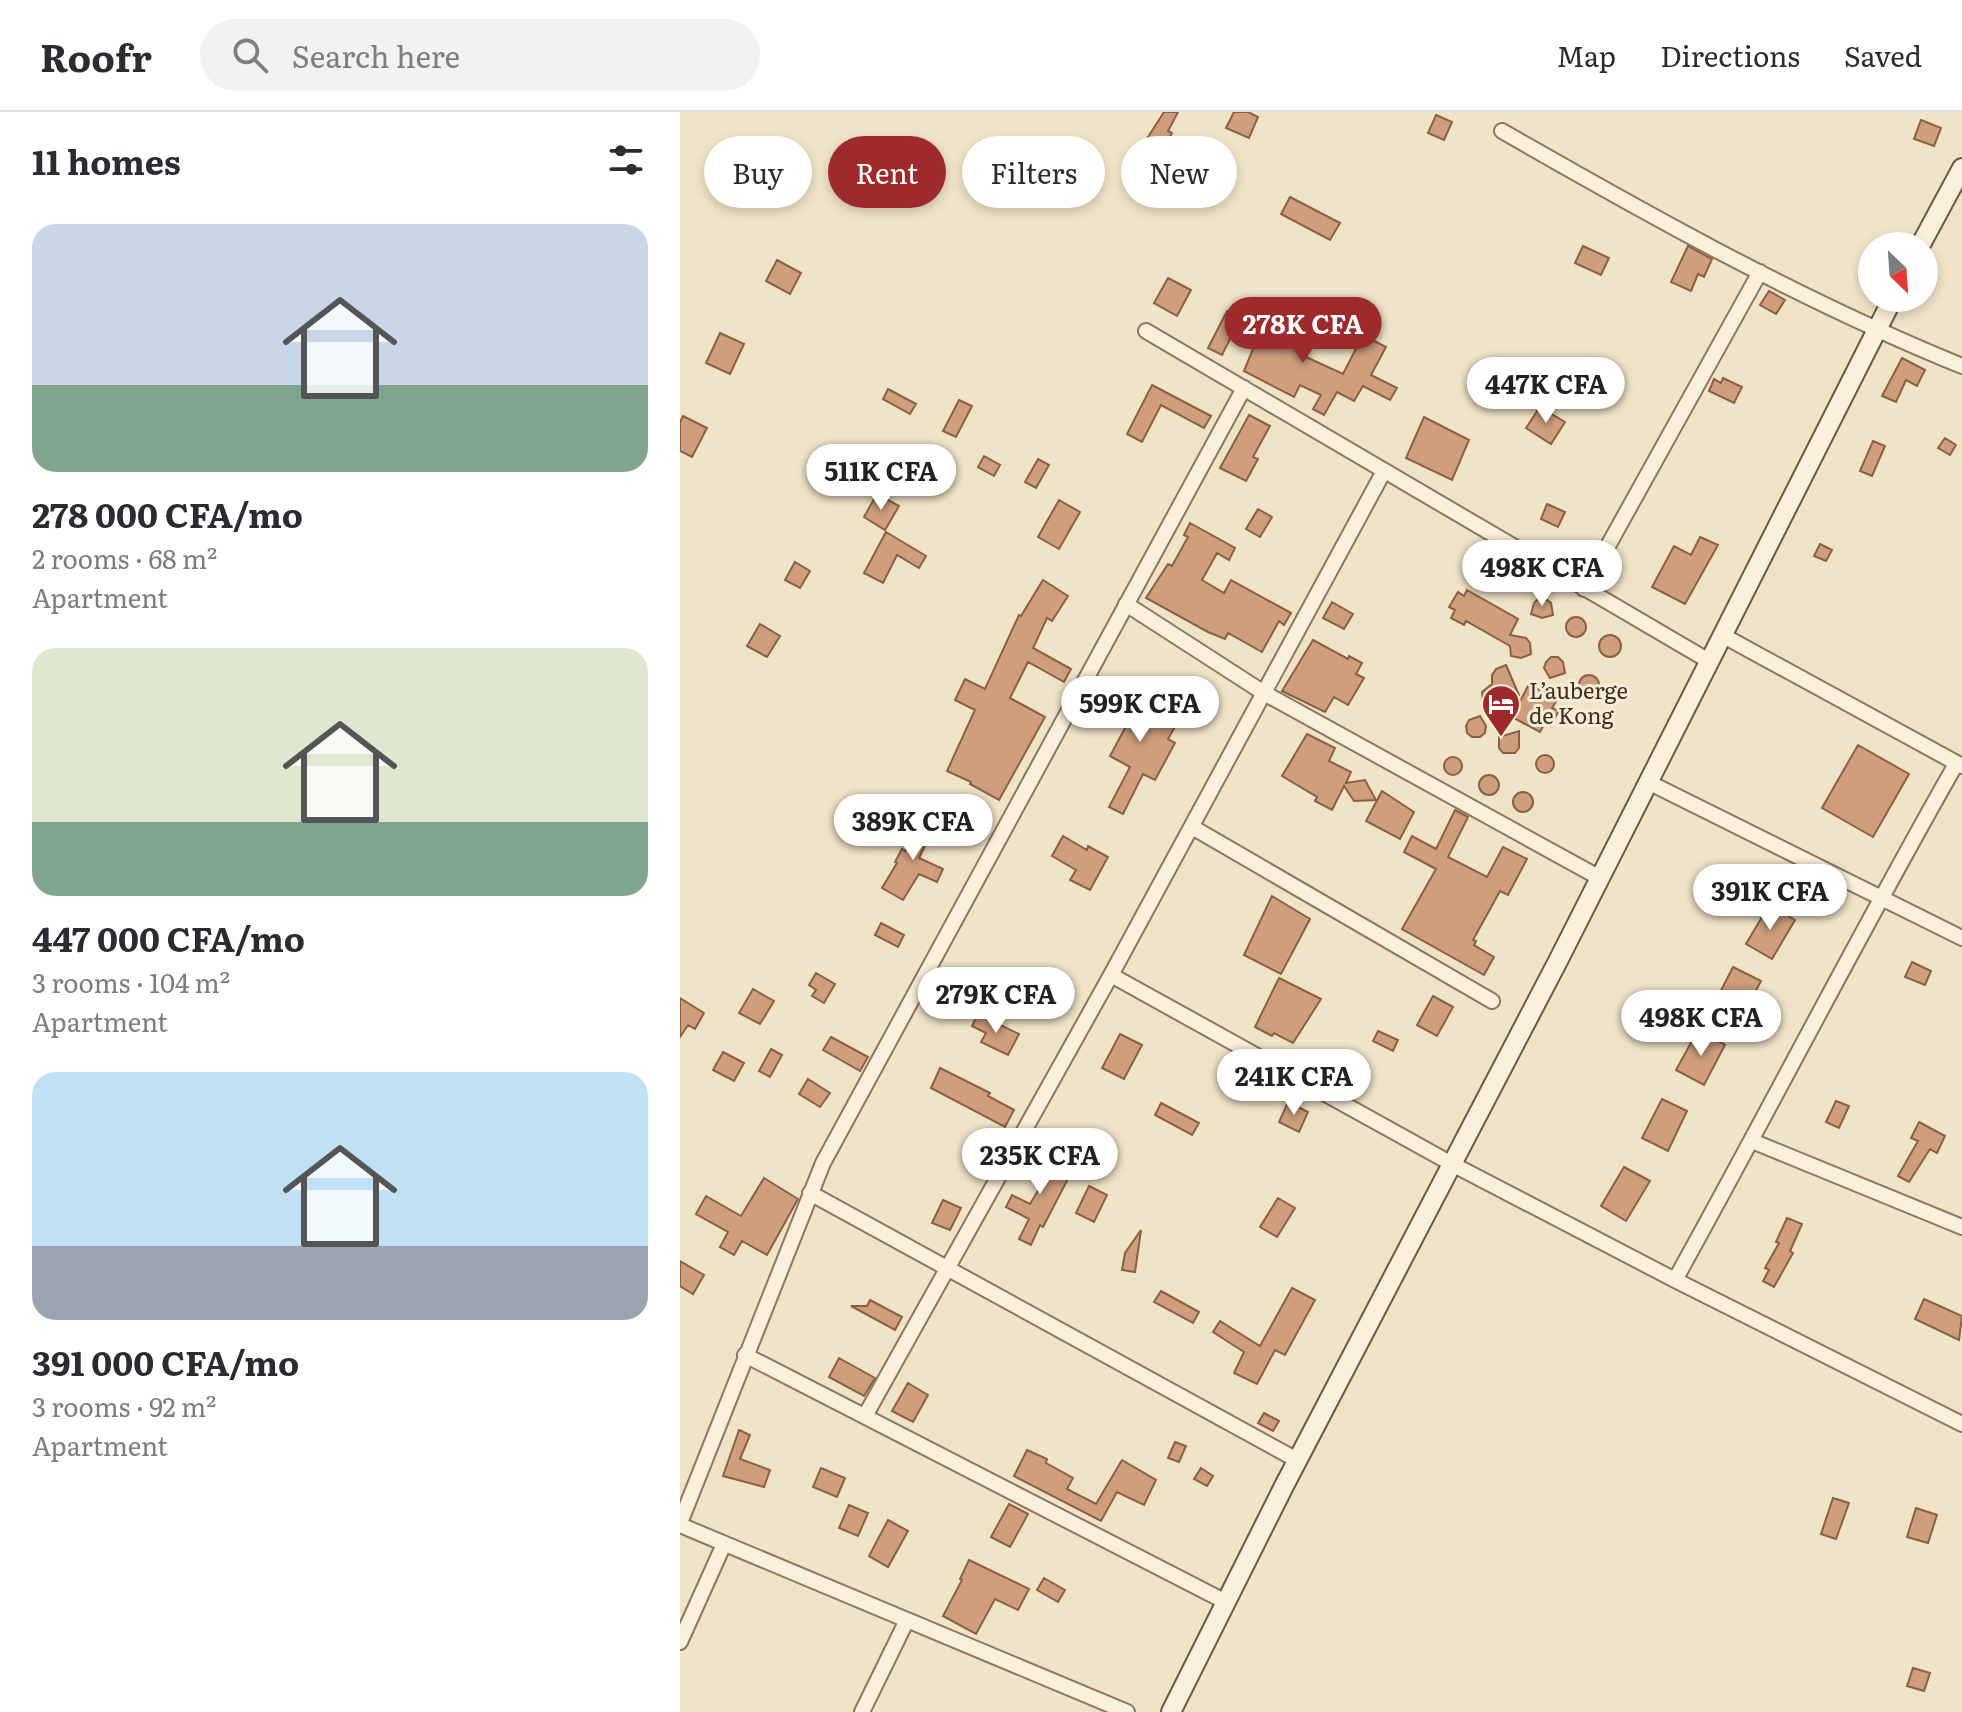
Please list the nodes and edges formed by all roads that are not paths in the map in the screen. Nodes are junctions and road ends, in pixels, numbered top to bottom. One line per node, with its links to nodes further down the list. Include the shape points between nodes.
1 (1502, 131): 4 (street)
2 (1962, 168): 3 (main road)
3 (1928, 232)
4 (1760, 272): 7 (street); 11 (street)
5 (1886, 312): 7 (main road)
6 (1146, 331): 9 (street)
7 (1876, 331): 8 (street); 13 (main road)
8 (1962, 366)
9 (1244, 388): 10 (street); 12 (street)
10 (1384, 471): 11 (street); 15 (street)
11 (1584, 589): 14 (street)
12 (1126, 604): 15 (street); 26 (street)
13 (1722, 635): 14 (main road); 16 (street)
14 (1709, 661): 17 (main road)
15 (1264, 693): 18 (street); 19 (street)
16 (1959, 765): 20 (street)
17 (1648, 782): 19 (main road); 20 (street)
18 (1192, 827): 22 (street); 23 (street)
19 (1600, 878): 25 (main road)
20 (1880, 897): 21 (street); 24 (street)
21 (1962, 938)
22 (1111, 975): 25 (street); 28 (street)
23 (1492, 1001)
24 (1752, 1141): 27 (street); 29 (street)
25 (1452, 1164): 29 (street); 33 (main road)
26 (810, 1193): 28 (street); 30 (street)
27 (1962, 1227)
28 (946, 1268): 31 (street); 33 (street)
29 (1675, 1280): 32 (street)
30 (745, 1355): 31 (street); 34 (street)
31 (865, 1416): 36 (street)
32 (1962, 1424)
33 (1297, 1460): 36 (main road)
34 (680, 1524): 35 (street)
35 (724, 1544): 37 (street); 38 (street)
36 (1226, 1602): 41 (main road)
37 (907, 1620): 39 (street); 40 (street)
38 (680, 1642)
39 (862, 1712)
40 (1127, 1712)
41 (1171, 1712)

